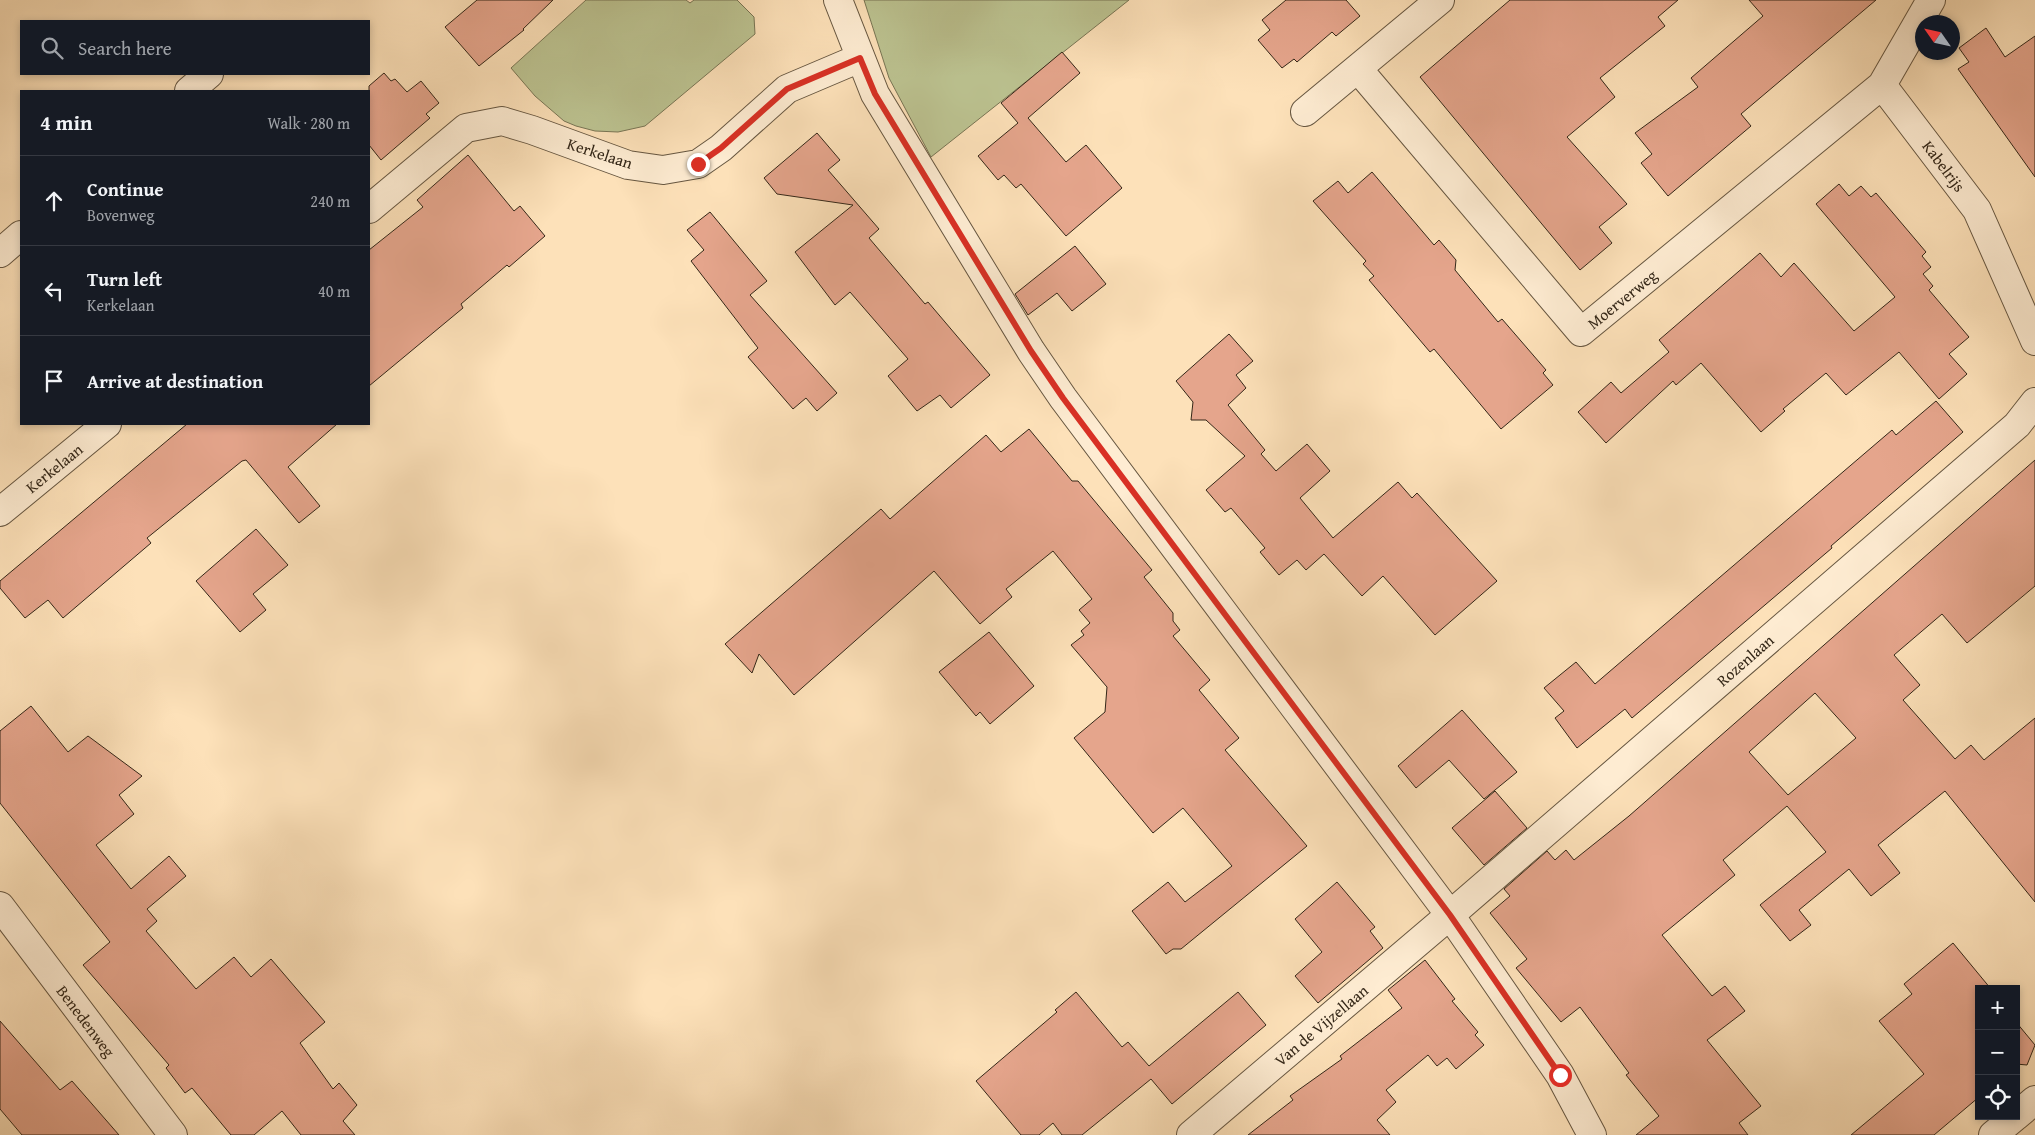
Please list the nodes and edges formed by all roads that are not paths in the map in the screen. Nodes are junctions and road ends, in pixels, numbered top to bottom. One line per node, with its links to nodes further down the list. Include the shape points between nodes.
1 (838, 0): 4 (street)
2 (1440, 0): 5 (street)
3 (1931, 0): 7 (street)
4 (860, 58): 10 (street, Kerkelaan, via 787,89 721,148 698,164 663,170 628,165 502,121 466,128); 18 (street, via 875,94 1063,398)
5 (1358, 69): 7 (street, Moerverweg, via 1581,332); 9 (street)
6 (209, 75): 8 (street)
7 (1882, 85): 13 (street, Kabelrijs, via 1977,210)
8 (190, 90)
9 (1305, 112)
10 (370, 207)
11 (20, 236): 12 (street)
12 (0, 253)
13 (2035, 341)
14 (2035, 402): 18 (street, Rozenlaan, via 2010,431)
15 (107, 425): 16 (street, Kerkelaan)
16 (0, 512)
17 (0, 906): 22 (street, Benedenweg)
18 (1450, 915): 23 (street, Van de Vijzellaan); 24 (street, via 1560,1075)
19 (2035, 1100): 20 (street)
20 (2020, 1113)
21 (2011, 1120): 25 (street)
22 (173, 1135)
23 (1191, 1135)
24 (1592, 1135)
25 (1993, 1135)

